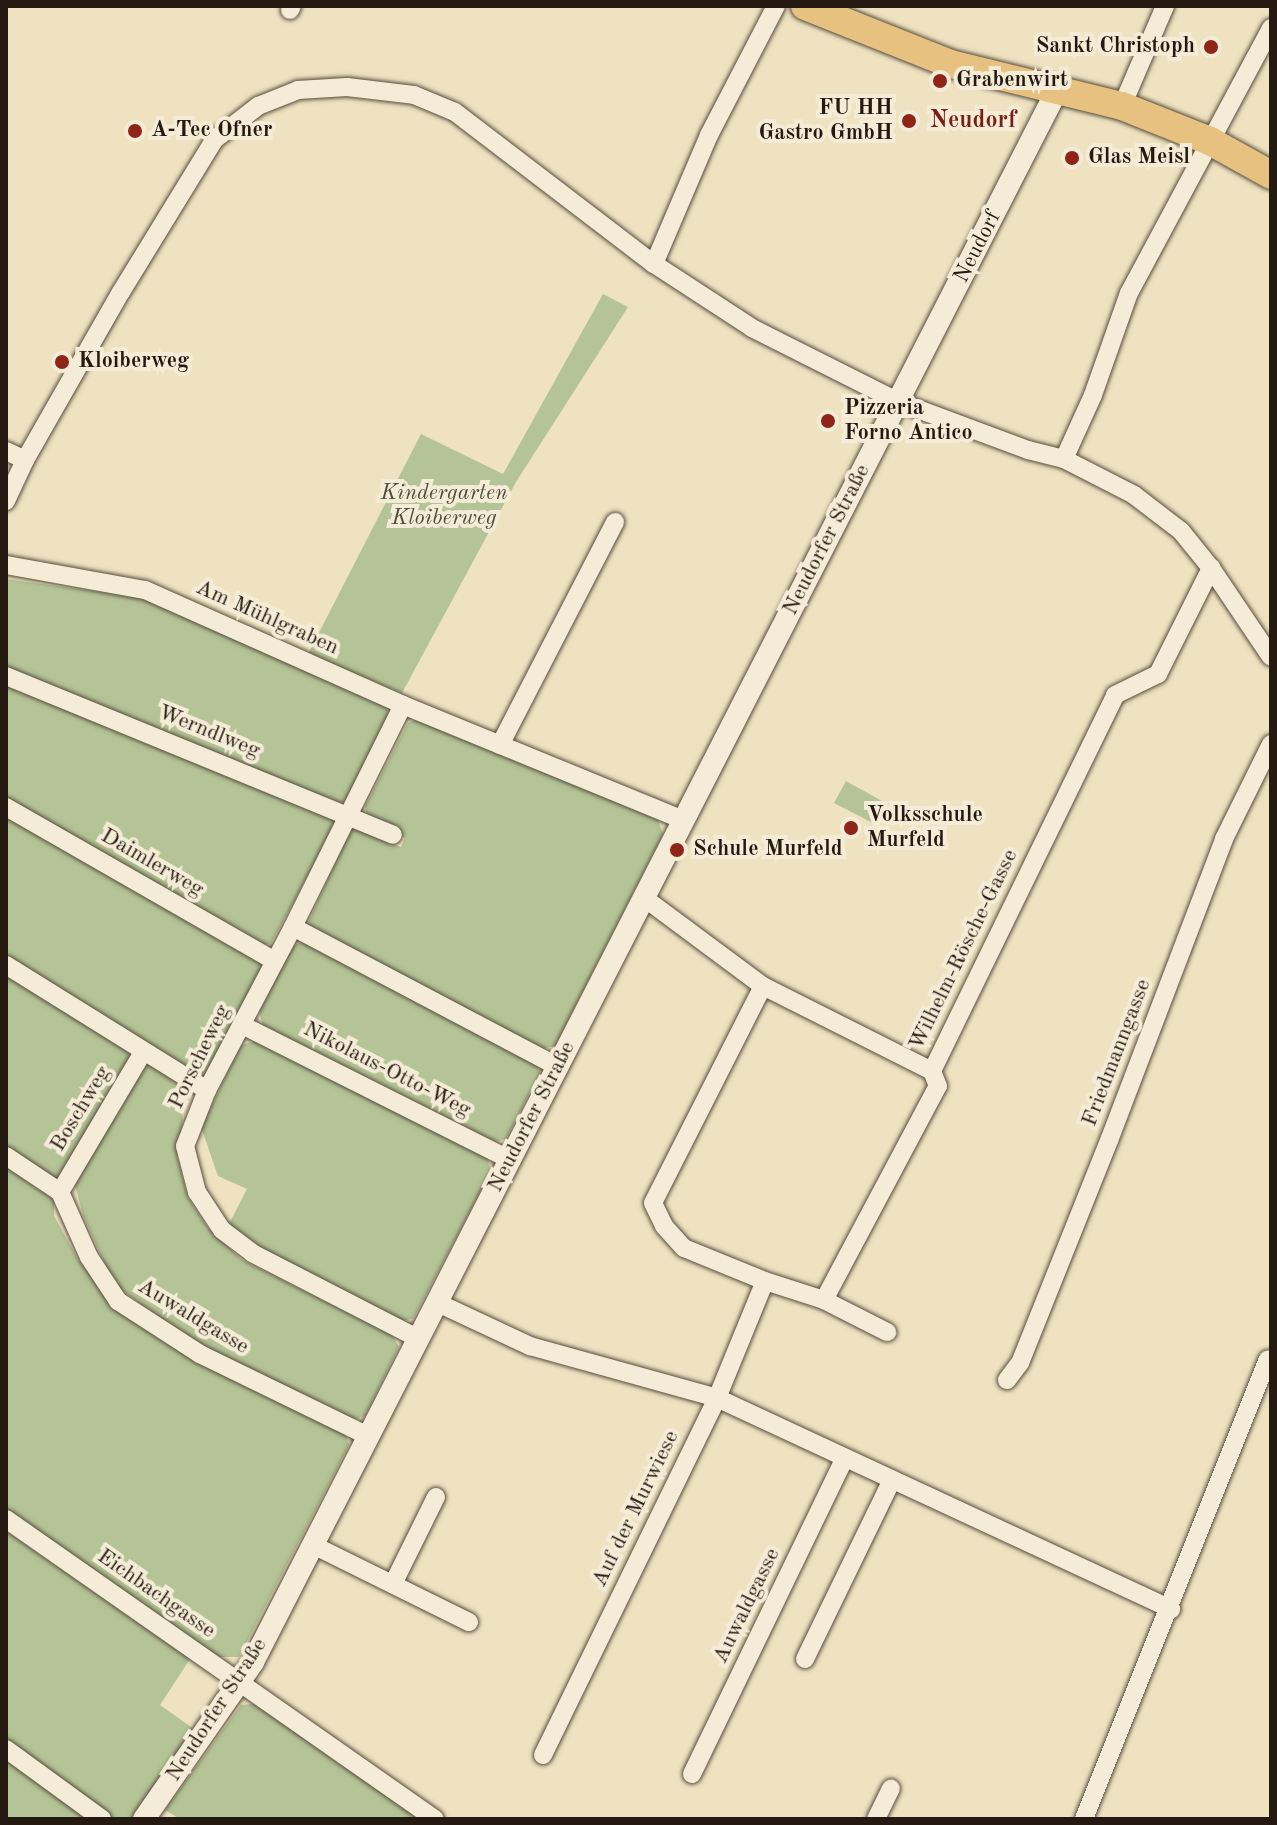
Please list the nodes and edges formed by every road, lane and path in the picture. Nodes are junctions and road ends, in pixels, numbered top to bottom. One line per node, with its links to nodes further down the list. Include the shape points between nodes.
1 (776, 6): 9 (street, via 709,135)
2 (1165, 6): 6 (street)
3 (818, 8): 5 (main road, via 951,64)
4 (1271, 28): 7 (street)
5 (1056, 92): 6 (main road); 10 (street, Neudorf)
6 (1122, 106): 7 (main road)
7 (1210, 141): 8 (main road); 12 (street, via 1129,293)
8 (1271, 175)
9 (654, 264): 10 (street, via 752,328); 13 (street, via 447,108 414,95 347,87 298,90 258,106 214,140)
10 (899, 402): 12 (street); 25 (street, Neudorfer Straße)
11 (6, 451): 13 (street)
12 (1064, 459): 17 (street, via 1134,495 1181,531)
13 (25, 460): 14 (street)
14 (6, 501)
15 (615, 522): 22 (street)
16 (6, 565): 20 (street, Am Mühlgraben, via 145,590)
17 (1211, 568): 18 (street); 35 (street, Wilhelm-Rösche-Gasse, via 1158,674 1115,695)
18 (1271, 657)
19 (6, 676): 24 (street, Werndlweg)
20 (403, 705): 22 (street, Am Mühlgraben); 24 (street, Porscheweg)
21 (1271, 744): 46 (street, Friedmanngasse, via 1224,839 1020,1363)
22 (500, 745): 25 (street, Am Mühlgraben)
23 (6, 807): 29 (street, Daimlerweg)
24 (350, 815): 26 (street, Werndlweg); 28 (street, Porscheweg)
25 (683, 820): 27 (street, Neudorfer Straße)
26 (393, 835)
27 (643, 897): 31 (street, Wilhelm-Rösche-Gasse); 34 (street, Neudorfer Straße)
28 (293, 927): 29 (street, Porscheweg); 34 (street)
29 (273, 960): 32 (street, Porscheweg)
30 (6, 965): 33 (street)
31 (763, 986): 35 (street, Wilhelm-Rösche-Gasse); 40 (street, via 653,1203 684,1248)
32 (242, 1025): 36 (street, Porscheweg); 38 (street, Nikolaus-Otto-Weg)
33 (143, 1052): 36 (street); 39 (street, Boschweg)
34 (557, 1066): 38 (street, Neudorfer Straße)
35 (932, 1071): 41 (street, via 938,1086)
36 (207, 1090): 44 (street, Porscheweg, via 185,1146 197,1192 222,1230 252,1253)
37 (6, 1156): 39 (street)
38 (510, 1160): 42 (street, Neudorfer Straße)
39 (60, 1192): 48 (street, Auwaldgasse, via 89,1257 118,1301 200,1354)
40 (765, 1281): 41 (street); 47 (street, Auf der Murwiese)
41 (824, 1300): 43 (street)
42 (438, 1303): 44 (street, Neudorfer Straße); 47 (street, via 530,1346)
43 (887, 1332)
44 (419, 1339): 48 (street, Neudorfer Straße)
45 (1268, 1360): 55 (street)
46 (1007, 1380)
47 (717, 1398): 49 (street); 60 (street, Auf der Murwiese)
48 (368, 1436): 53 (street, Neudorfer Straße)
49 (845, 1458): 50 (street); 61 (street, Auwaldgasse)
50 (891, 1482): 55 (street); 57 (street)
51 (436, 1497): 54 (street)
52 (6, 1519): 58 (street, Eichbachgasse)
53 (313, 1545): 54 (street); 58 (street, Neudorfer Straße)
54 (393, 1584): 56 (street)
55 (1171, 1609): 67 (street)
56 (469, 1622)
57 (805, 1659)
58 (241, 1682): 64 (street, Neudorfer Straße); 65 (street, Eichbachgasse)
59 (6, 1749): 63 (street)
60 (543, 1755)
61 (692, 1774)
62 (891, 1788): 66 (street)
63 (102, 1819)
64 (144, 1819)
65 (435, 1819)
66 (876, 1819)
67 (1084, 1819)

